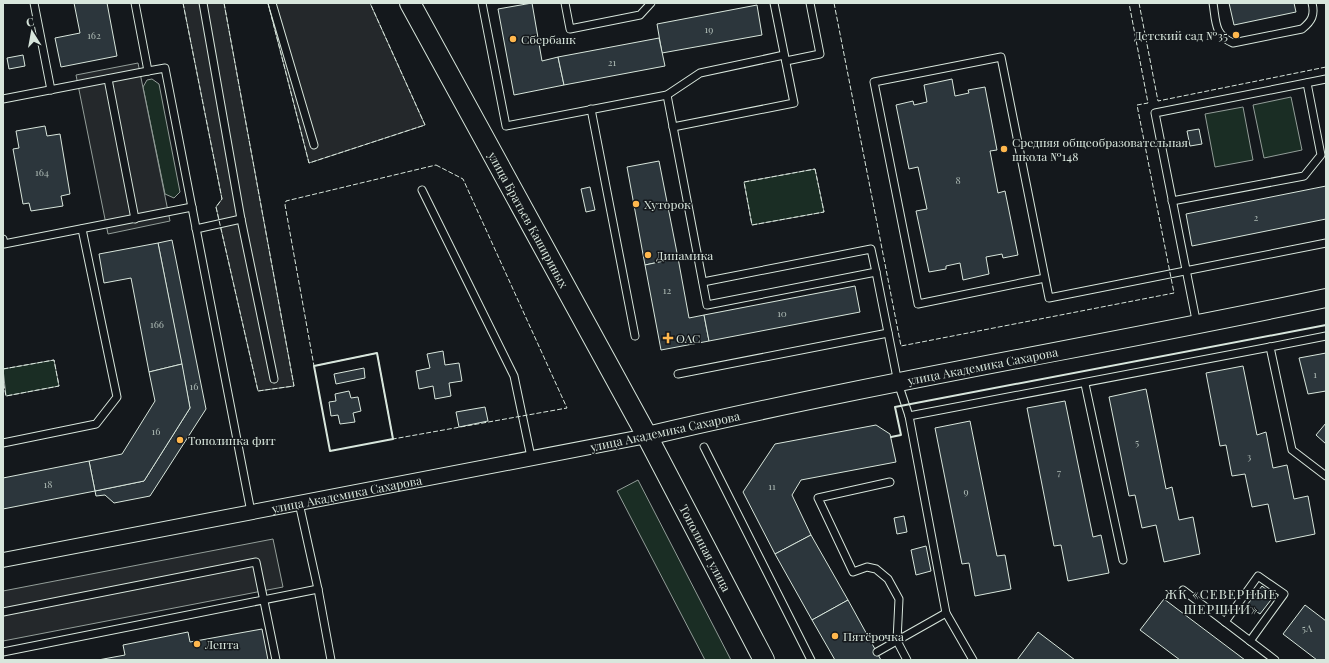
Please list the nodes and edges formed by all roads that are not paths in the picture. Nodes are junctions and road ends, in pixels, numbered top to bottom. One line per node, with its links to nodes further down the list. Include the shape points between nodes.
1 (34, 3): 18 (lane)
2 (135, 3): 14 (lane)
3 (202, 3): 28 (lane)
4 (272, 3): 23 (lane)
5 (410, 3): 48 (main road, улица Братьев Кашириных)
6 (482, 3): 21 (lane, via 506,126)
7 (565, 3): 8 (lane, via 570,29 640,15)
8 (651, 3)
9 (774, 3): 13 (lane)
10 (810, 3): 13 (lane, via 820,54)
11 (1213, 3): 12 (lane, via 1218,31 1223,39 1233,43 1302,28 1311,22 1314,12)
12 (1312, 3)
13 (785, 58): 19 (lane, via 700,73); 22 (lane, via 794,103)
14 (148, 71): 15 (lane); 26 (lane, via 165,68)
15 (108, 79): 18 (lane); 27 (lane)
16 (1326, 80): 17 (lane)
17 (1307, 83): 25 (lane, via 1321,154 1304,176); 25 (lane, via 1155,113)
18 (51, 90): 20 (lane)
19 (667, 95): 21 (lane); 22 (lane)
20 (3, 99)
21 (591, 109): 40 (lane)
22 (673, 127): 36 (lane)
23 (314, 145)
24 (422, 190): 51 (lane, via 514,376)
25 (1172, 201): 33 (lane)
26 (192, 207): 27 (lane); 29 (lane)
27 (135, 219): 30 (lane)
28 (241, 219): 29 (lane); 44 (lane)
29 (196, 228): 55 (lane)
30 (82, 229): 31 (lane); 49 (lane, via 117,397 96,424)
31 (3, 242)
32 (1326, 243): 33 (lane)
33 (1186, 271): 35 (lane, via 1049,298); 38 (lane)
34 (876, 272): 36 (lane, via 708,305); 36 (lane, via 872,249); 39 (lane)
35 (1045, 278): 35 (lane, via 1001,57 874,82 918,304)
36 (703, 282)
37 (1326, 298): 38 (street, улица Академика Сахарова)
38 (1197, 325): 45 (street, улица Академика Сахарова)
39 (888, 333): 43 (lane); 45 (lane)
40 (635, 336)
41 (1326, 336): 42 (lane)
42 (1270, 347): 46 (lane); 52 (lane, via 1292,450)
43 (678, 374)
44 (274, 379)
45 (898, 383): 47 (lane); 48 (street, улица Академика Сахарова)
46 (1085, 384): 47 (lane); 57 (lane)
47 (909, 416): 62 (lane)
48 (646, 436): 51 (street, улица Академика Сахарова); 70 (main road, Тополиная улица)
49 (3, 443)
50 (704, 447): 71 (lane)
51 (532, 458): 54 (street, улица Академика Сахарова)
52 (1326, 476)
53 (890, 482): 64 (lane, via 818,498 853,572 867,568 876,569 888,579 899,599)
54 (299, 503): 55 (street, улица Академика Сахарова); 58 (lane)
55 (251, 512): 56 (street, улица Академика Сахарова)
56 (3, 560)
57 (1123, 560)
58 (318, 589): 60 (lane); 69 (lane)
59 (1183, 590): 63 (lane)
60 (263, 600): 61 (lane, via 256,562); 66 (lane); 68 (lane)
61 (3, 612)
62 (946, 613): 64 (lane); 73 (lane)
63 (1225, 622): 65 (lane); 65 (lane, via 1258,576 1284,594)
64 (897, 641): 67 (lane); 72 (lane)
65 (1250, 641): 74 (lane)
66 (3, 652)
67 (877, 652)
68 (276, 660)
69 (331, 660)
70 (764, 660)
71 (811, 660)
72 (907, 660)
73 (972, 660)
74 (1275, 660)

